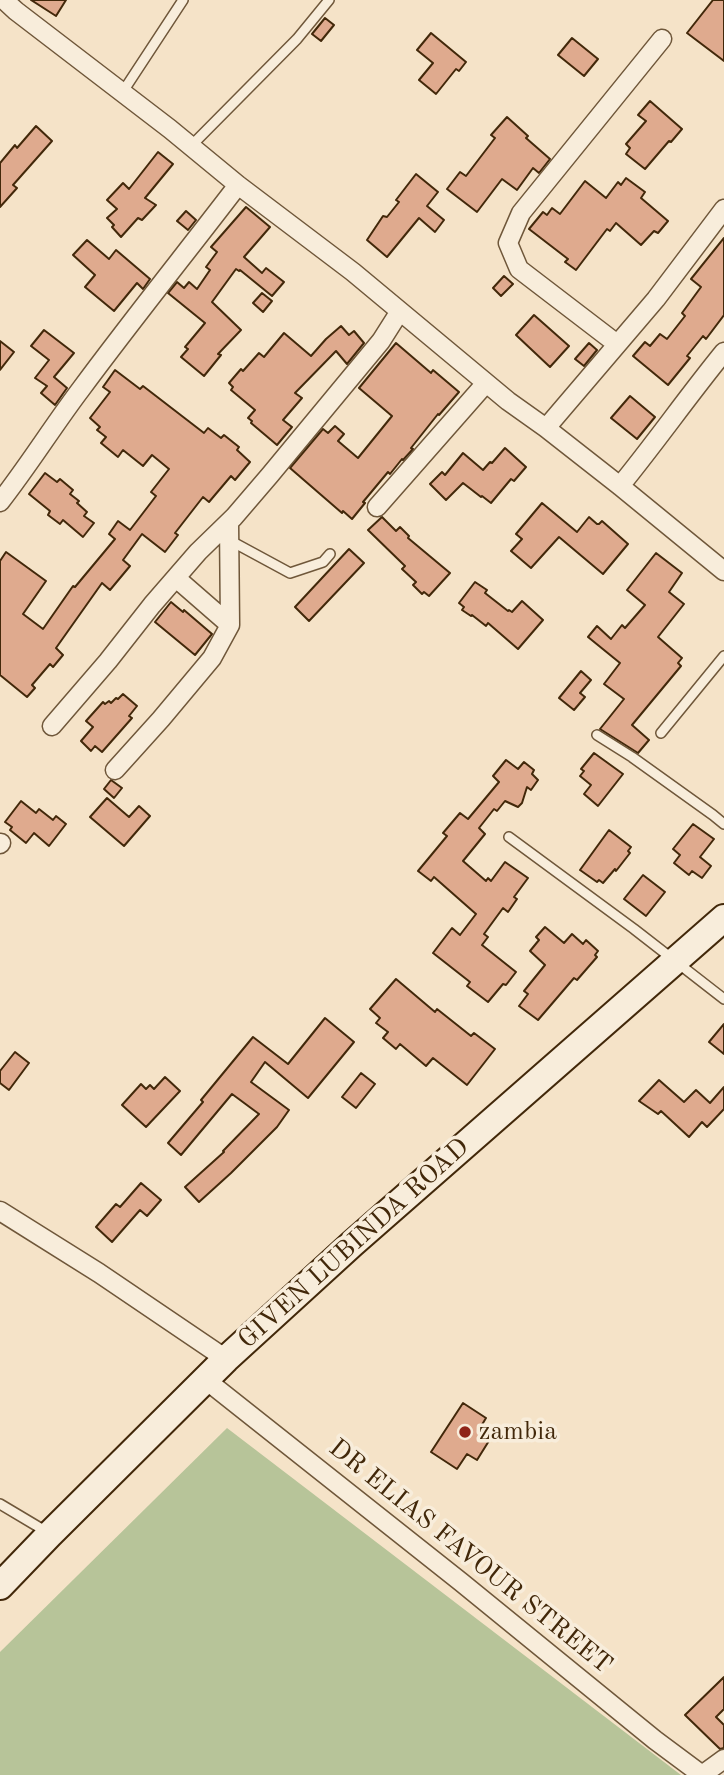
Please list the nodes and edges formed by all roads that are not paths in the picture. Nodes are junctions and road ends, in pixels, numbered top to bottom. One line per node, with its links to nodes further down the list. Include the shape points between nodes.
1 (4, 0): 5 (street)
2 (183, 0): 5 (lane)
3 (329, 0): 6 (lane, via 297,39)
4 (662, 39): 10 (street, via 521,213 508,243 519,269)
5 (122, 93): 6 (street)
6 (191, 146): 7 (street)
7 (238, 185): 9 (street); 15 (street, via 128,325)
8 (724, 209): 10 (street)
9 (400, 311): 12 (street); 17 (street)
10 (617, 344): 13 (street)
11 (724, 352): 14 (street)
12 (486, 383): 13 (street); 16 (street)
13 (546, 428): 14 (street)
14 (620, 486): 19 (street)
15 (0, 502)
16 (377, 507)
17 (229, 531): 18 (lane, via 290,573 323,562); 20 (street, via 198,552); 21 (street)
18 (330, 554)
19 (724, 571)
20 (176, 578): 21 (street); 23 (street)
21 (229, 625): 26 (street, via 212,658)
22 (724, 656): 24 (lane)
23 (52, 726)
24 (660, 733)
25 (597, 735): 27 (lane)
26 (115, 771)
27 (724, 824)
28 (509, 837): 30 (lane)
29 (724, 918): 30 (street, GIVEN LUBINDA ROAD)
30 (674, 961): 31 (lane); 33 (street, GIVEN LUBINDA ROAD)
31 (724, 999)
32 (0, 1211): 33 (street)
33 (226, 1359): 34 (street, GIVEN LUBINDA ROAD)
34 (206, 1380): 36 (street, GIVEN LUBINDA ROAD); 39 (street, DR ELIAS FAVOUR STREET)
35 (0, 1504): 36 (lane)
36 (50, 1534): 37 (street, GIVEN LUBINDA ROAD)
37 (0, 1586)
38 (724, 1759): 39 (street)
39 (702, 1775)

